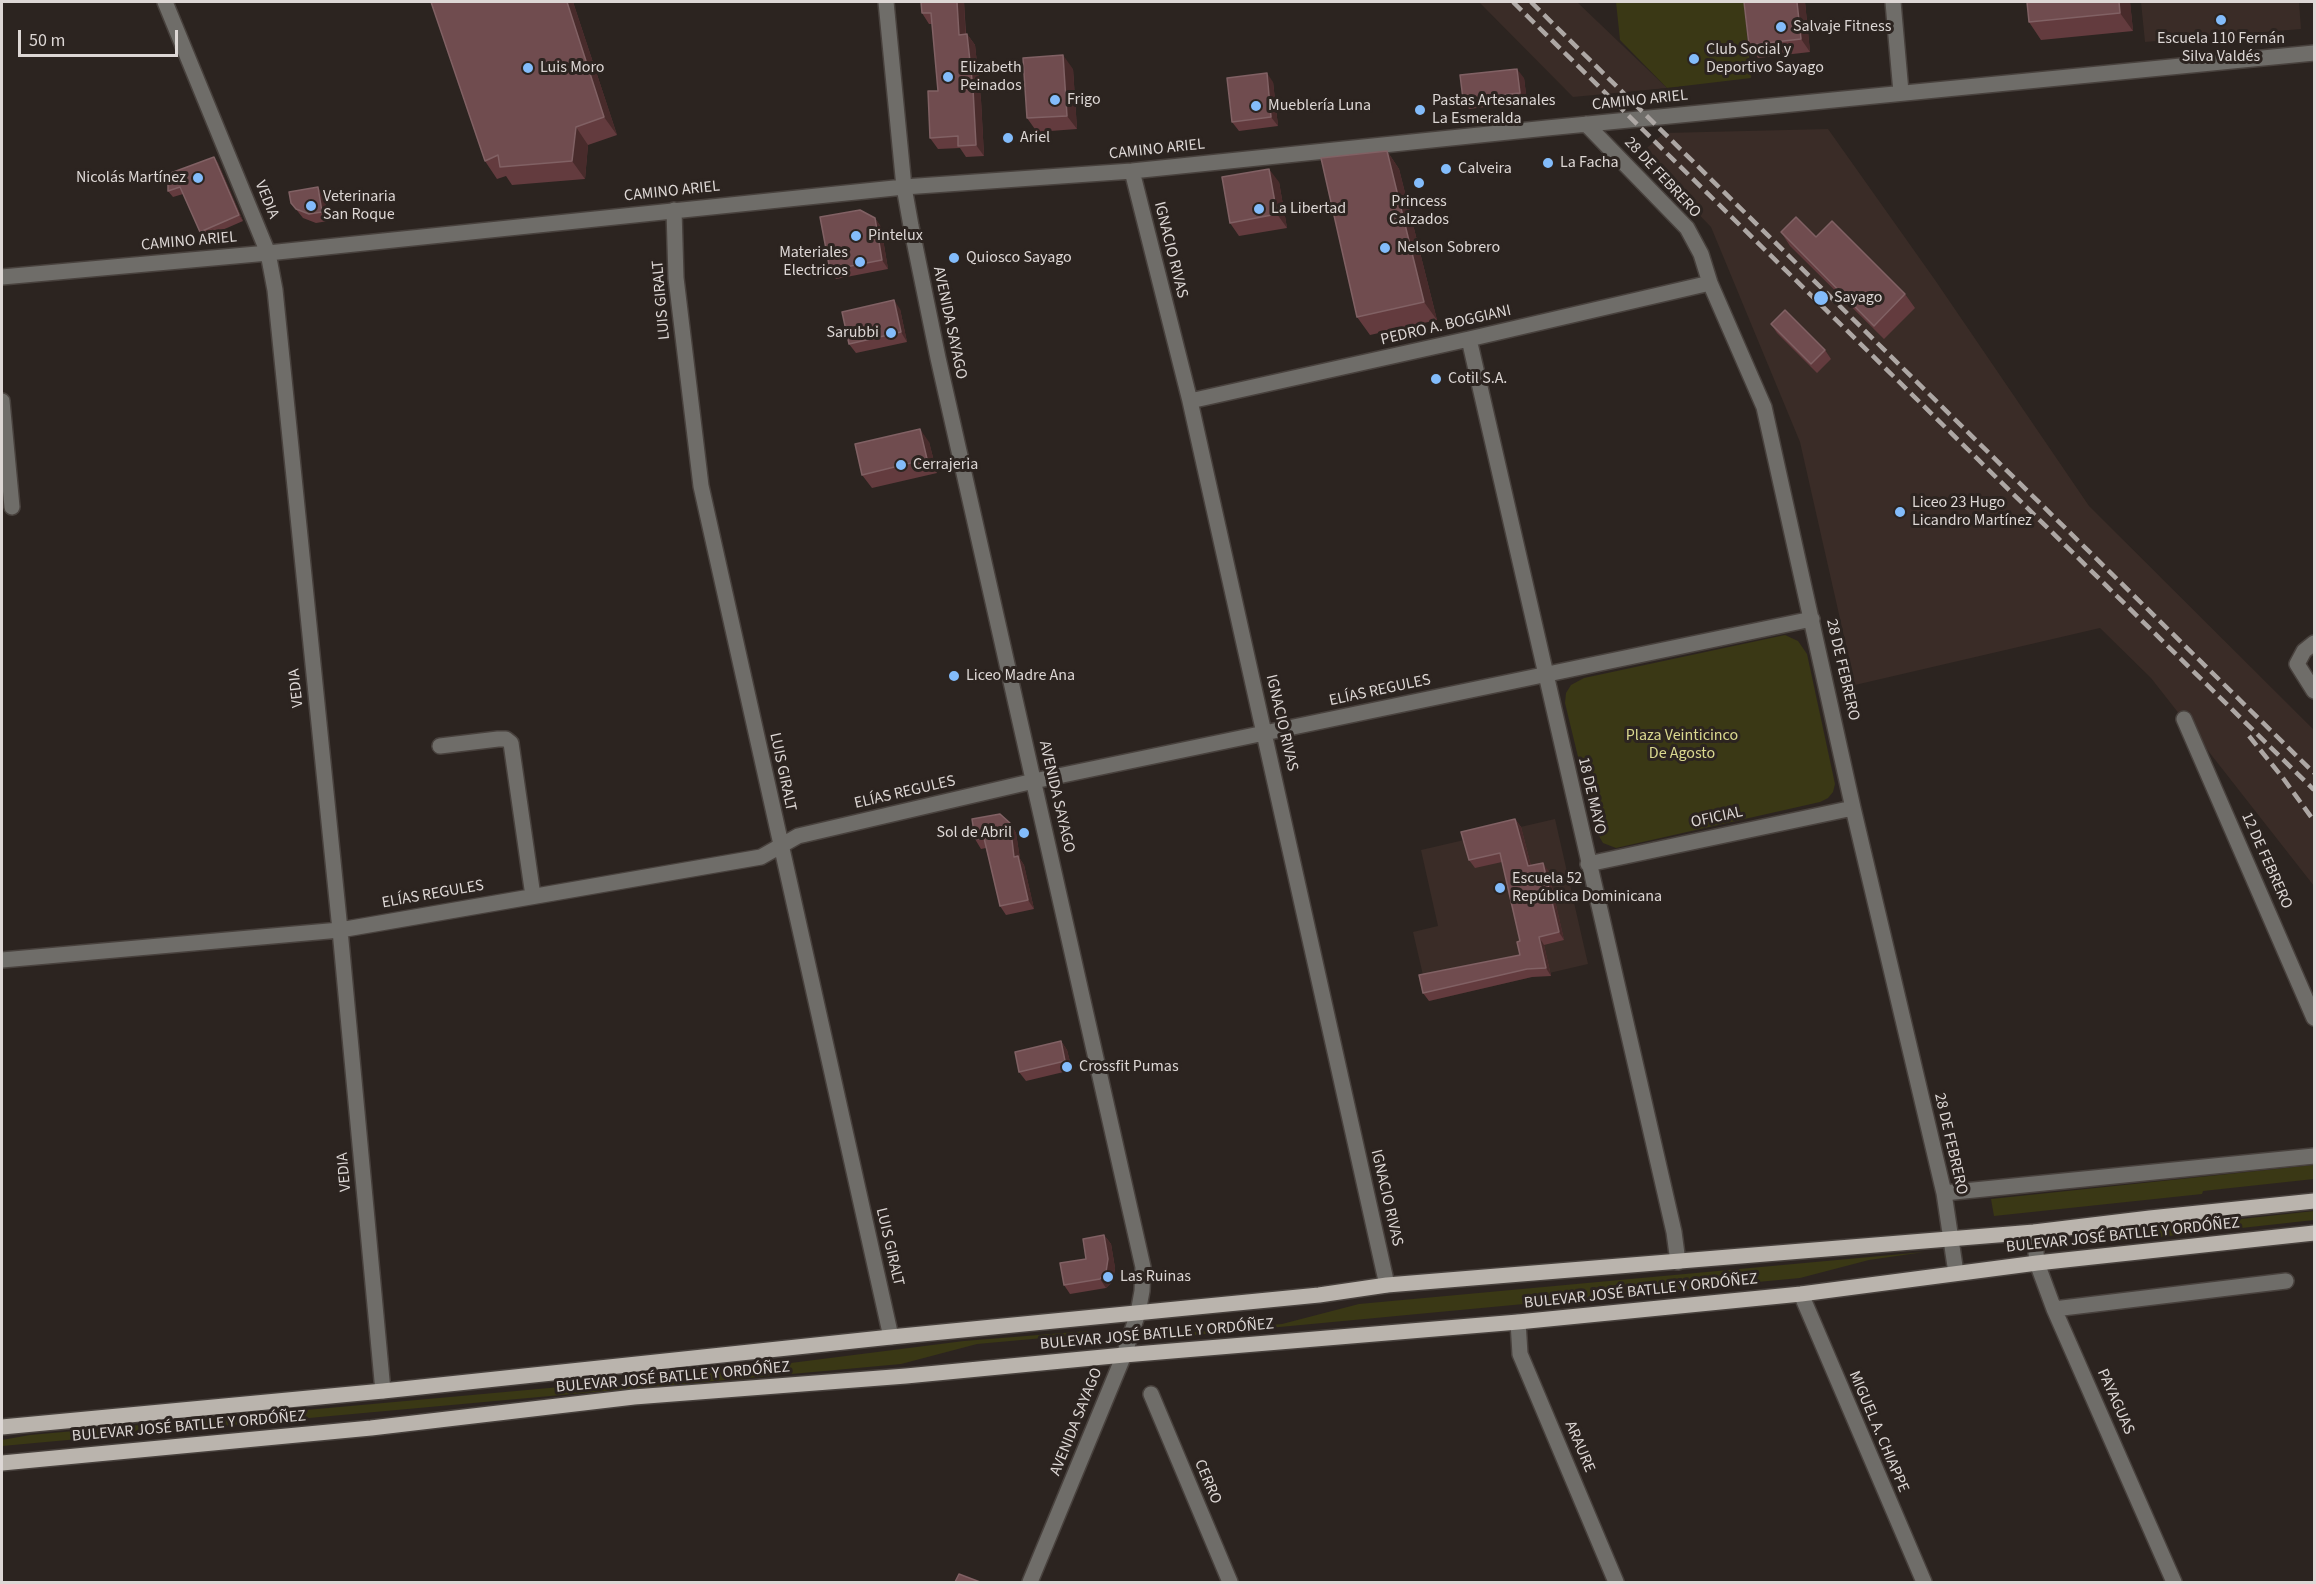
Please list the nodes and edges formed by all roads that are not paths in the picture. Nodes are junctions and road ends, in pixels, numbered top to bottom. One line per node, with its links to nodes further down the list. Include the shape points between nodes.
1 (165, 2): 10 (street, VEDIA)
2 (886, 2): 8 (street, AVENIDA SAYAGO)
3 (1893, 2): 5 (street)
4 (2314, 53): 5 (street, CAMINO ARIEL)
5 (1901, 92): 6 (street, CAMINO ARIEL)
6 (1586, 124): 7 (street, CAMINO ARIEL); 12 (street, 28 DE FEBRERO, via 1687,228)
7 (1132, 171): 8 (street, CAMINO ARIEL); 15 (street, IGNACIO RIVAS)
8 (904, 188): 9 (street, CAMINO ARIEL); 24 (street, AVENIDA SAYAGO, via 938,358)
9 (674, 210): 10 (street, CAMINO ARIEL); 26 (street, LUIS GIRALT, via 676,278 701,486)
10 (268, 253): 11 (street, CAMINO ARIEL); 29 (street, VEDIA)
11 (2, 277)
12 (1710, 283): 13 (street, PEDRO A. BOGGIANI); 17 (street, 28 DE FEBRERO, via 1764,406)
13 (1469, 339): 15 (street, PEDRO A. BOGGIANI); 19 (street, 18 DE MAYO)
14 (2, 401): 16 (street)
15 (1190, 401): 22 (street, IGNACIO RIVAS)
16 (12, 507)
17 (1812, 620): 19 (street, ELÍAS REGULES); 25 (street, 28 DE FEBRERO)
18 (2314, 643): 20 (street, via 2297,664)
19 (1545, 675): 22 (street, ELÍAS REGULES); 27 (street, 18 DE MAYO)
20 (2314, 691)
21 (2184, 719): 31 (street, 12 DE FEBRERO)
22 (1264, 733): 24 (street, ELÍAS REGULES); 42 (street, IGNACIO RIVAS)
23 (440, 746): 28 (street, via 498,739 511,743)
24 (1034, 781): 26 (street, ELÍAS REGULES, via 798,836); 45 (street, AVENIDA SAYAGO, via 1143,1267)
25 (1853, 808): 27 (street, OFICIAL); 33 (street, 28 DE FEBRERO)
26 (780, 846): 28 (street, ELÍAS REGULES, via 761,857); 47 (street, LUIS GIRALT)
27 (1588, 864): 38 (street, 18 DE MAYO)
28 (533, 896): 29 (street, ELÍAS REGULES)
29 (340, 930): 30 (street, ELÍAS REGULES); 49 (street, VEDIA)
30 (2, 960)
31 (2314, 1018)
32 (2314, 1156): 33 (street)
33 (1944, 1193): 37 (street, 28 DE FEBRERO)
34 (2314, 1201): 35 (main road, BULEVAR JOSÉ BATLLE Y ORDÓÑEZ)
35 (2034, 1232): 37 (main road, BULEVAR JOSÉ BATLLE Y ORDÓÑEZ); 39 (street, PAYAGUAS)
36 (2314, 1233): 39 (main road, BULEVAR JOSÉ BATLLE Y ORDÓÑEZ)
37 (1952, 1240): 38 (main road, BULEVAR JOSÉ BATLLE Y ORDÓÑEZ); 40 (street, 28 DE FEBRERO)
38 (1678, 1262): 42 (main road, BULEVAR JOSÉ BATLLE Y ORDÓÑEZ)
39 (2037, 1263): 40 (main road, BULEVAR JOSÉ BATLLE Y ORDÓÑEZ); 44 (street, PAYAGUAS)
40 (1956, 1273): 43 (main road, BULEVAR JOSÉ BATLLE Y ORDÓÑEZ)
41 (2286, 1281): 44 (street)
42 (1387, 1285): 45 (main road, BULEVAR JOSÉ BATLLE Y ORDÓÑEZ)
43 (1801, 1294): 46 (main road, BULEVAR JOSÉ BATLLE Y ORDÓÑEZ); 56 (street, MIGUEL A. CHIAPPE)
44 (2054, 1309): 57 (street, PAYAGUAS)
45 (1138, 1313): 47 (main road, BULEVAR JOSÉ BATLLE Y ORDÓÑEZ); 48 (street, AVENIDA SAYAGO)
46 (1518, 1322): 48 (main road, BULEVAR JOSÉ BATLLE Y ORDÓÑEZ); 55 (street, ARAURE, via 1520,1354)
47 (891, 1337): 49 (main road, BULEVAR JOSÉ BATLLE Y ORDÓÑEZ)
48 (1124, 1355): 52 (main road, BULEVAR JOSÉ BATLLE Y ORDÓÑEZ, via 634,1397 371,1428); 53 (street, AVENIDA SAYAGO)
49 (383, 1391): 51 (main road, BULEVAR JOSÉ BATLLE Y ORDÓÑEZ)
50 (1151, 1394): 54 (street, CERRO)
51 (2, 1427)
52 (2, 1463)
53 (1030, 1582)
54 (1230, 1582)
55 (1616, 1582)
56 (1924, 1582)
57 (2174, 1582)

